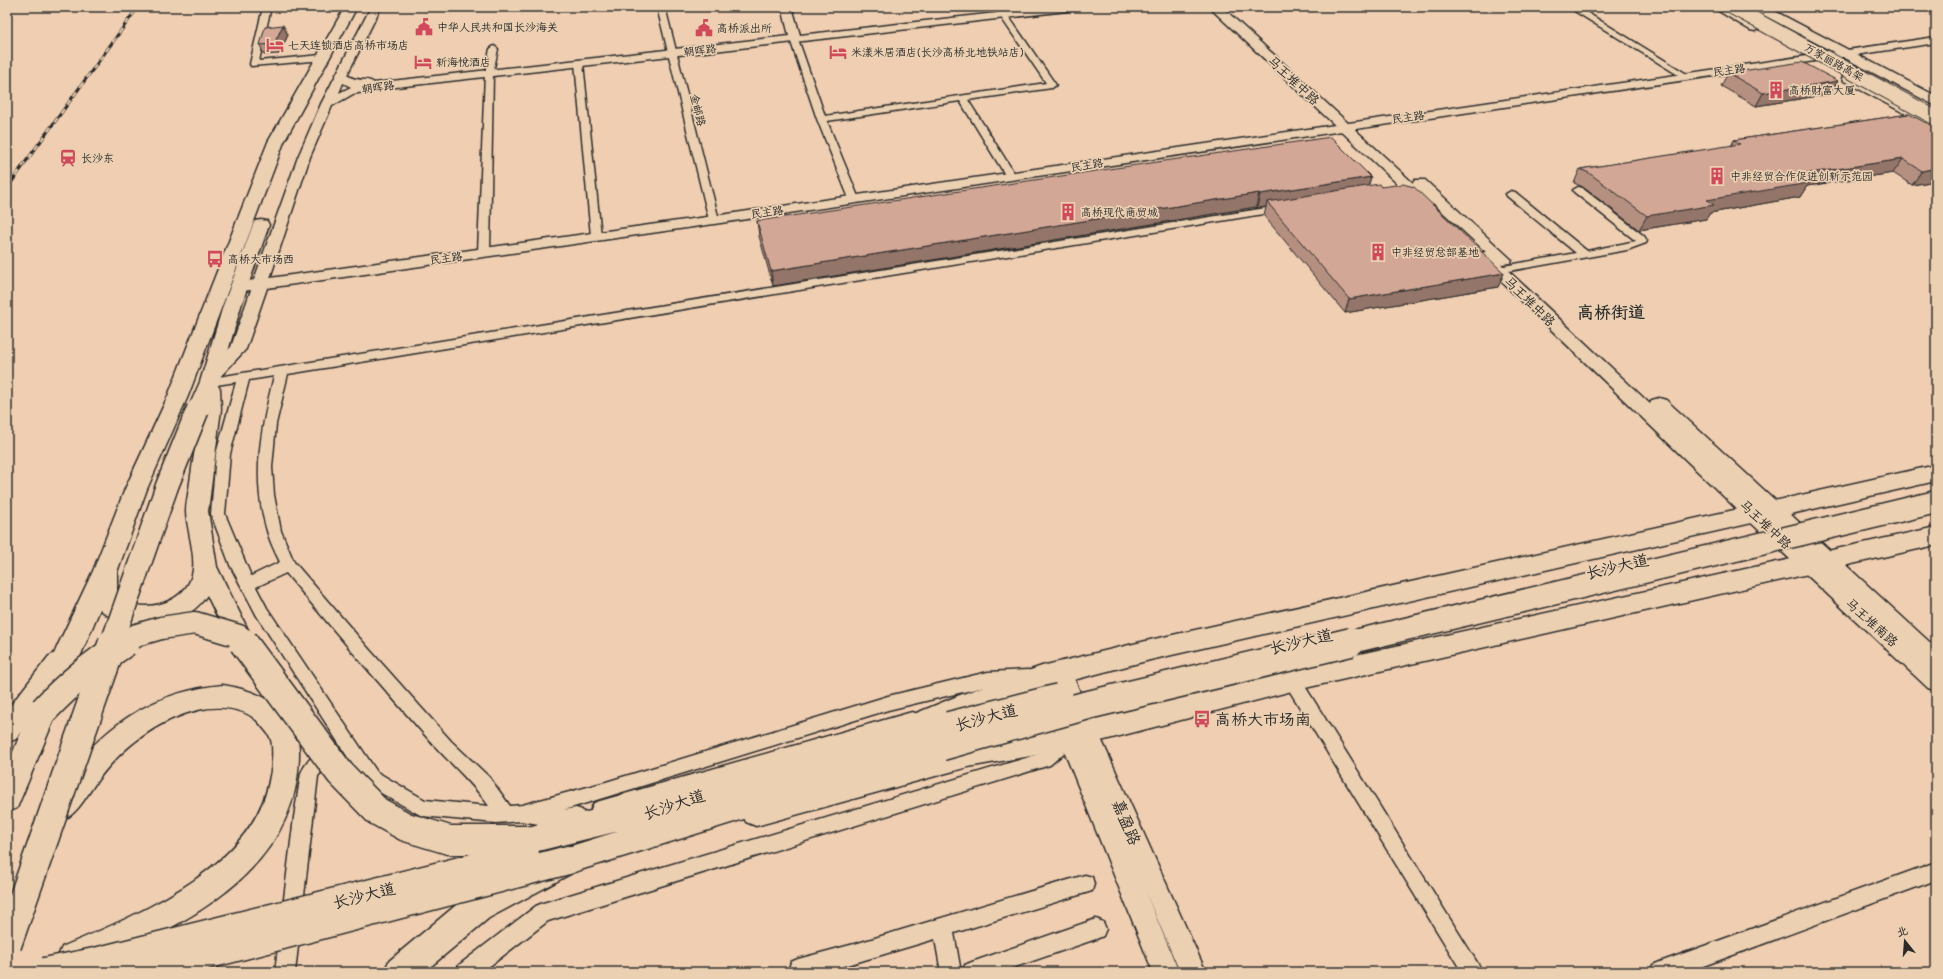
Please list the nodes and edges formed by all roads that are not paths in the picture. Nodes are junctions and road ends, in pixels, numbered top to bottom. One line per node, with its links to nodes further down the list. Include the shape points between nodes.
1 (268, 7): 23 (street, via 254,64)
2 (351, 7): 23 (main road)
3 (360, 7): 38 (main road, via 292,141)
4 (376, 7): 27 (street)
5 (661, 7): 21 (street, 金邮路)
6 (787, 7): 17 (street)
7 (1036, 7): 16 (street, 朝晖路)
8 (1076, 7): 16 (street, 朝晖路)
9 (1215, 7): 36 (main road, 马王堆中路)
10 (1229, 7): 36 (main road, 马王堆中路)
11 (1572, 7): 28 (street)
12 (1718, 7): 24 (main road)
13 (1732, 7): 33 (main road, 万家丽路高架, bridge)
14 (1742, 7): 32 (main road, 万家丽路高架)
15 (1758, 7): 22 (main road)
16 (1000, 11): 17 (street, 朝晖路); 29 (street, via 1052,85)
17 (795, 37): 21 (street, 朝晖路); 34 (street)
18 (1936, 40): 22 (street, 民主路)
19 (1936, 44): 22 (street, 民主路)
20 (494, 49): 26 (street)
21 (671, 51): 25 (street, 朝晖路); 26 (street, 朝晖路); 44 (street, 金邮路)
22 (1848, 55): 24 (street, 民主路); 30 (main road)
23 (321, 58): 54 (main road, via 276,142)
24 (1814, 60): 28 (street, 民主路); 35 (main road); 36 (street, 民主路)
25 (578, 63): 26 (street, 朝晖路); 45 (street)
26 (489, 72): 27 (street, 朝晖路, via 352,84); 31 (street, 朝晖路, via 350,91); 46 (street)
27 (341, 76): 31 (street)
28 (1686, 76): 36 (street, 民主路)
29 (962, 98): 34 (street); 37 (street)
30 (1936, 102)
31 (327, 104): 50 (street, via 304,156)
32 (1936, 112)
33 (1936, 118)
34 (822, 119): 41 (street)
35 (1936, 126)
36 (1352, 127): 37 (street, 民主路); 48 (main road, 马王堆中路, via 1409,188); 50 (street, 民主路)
37 (1011, 176): 41 (street, 民主路)
38 (274, 190)
39 (1578, 190): 47 (street, via 1642,241 1634,246)
40 (1511, 194): 47 (street)
41 (854, 199): 44 (street, 民主路)
42 (1292, 207): 51 (street)
43 (266, 211): 49 (main road)
44 (714, 220): 45 (street, 民主路)
45 (596, 236): 46 (street, 民主路)
46 (484, 252): 50 (street, 民主路)
47 (1585, 255): 48 (street)
48 (1505, 269): 58 (main road, 马王堆中路)
49 (238, 287): 50 (street, 民主路); 53 (main road)
50 (260, 287): 53 (street, via 238,349)
51 (282, 371): 52 (street); 61 (street, via 269,424 265,467 274,531)
52 (244, 377): 53 (street); 64 (street, via 223,454 218,514)
53 (211, 379): 54 (main road)
54 (196, 405): 62 (main road, via 197,511); 63 (main road, via 136,489); 81 (main road, bridge)
55 (1936, 473): 58 (main road)
56 (1936, 490): 76 (main road, 长沙大道, bridge, via 1041,702)
57 (1936, 502): 76 (main road, 长沙大道, bridge, via 1088,705)
58 (1763, 512): 60 (main road, 马王堆中路); 68 (main road, via 1421,587)
59 (1936, 536): 60 (main road)
60 (1817, 562): 67 (main road, 马王堆南路); 69 (main road); 70 (main road, 马王堆南路)
61 (288, 565): 64 (street); 82 (street, via 362,654 445,746 483,783)
62 (205, 567): 63 (main road, via 203,580 186,602 158,616 140,617 113,607 105,598); 65 (main road)
63 (105, 571): 66 (main road)
64 (247, 585): 75 (street)
65 (239, 636): 72 (main road, bridge, via 195,623 160,628 137,635 91,665 65,687); 82 (main road, bridge, via 340,773 377,811 406,827 449,840)
66 (70, 647): 72 (main road); 73 (main road)
67 (1936, 662)
68 (1052, 674): 71 (main road); 74 (street, 嘉盈路); 82 (street, via 988,679 888,703 613,788)
69 (1292, 680): 74 (main road); 100 (street)
70 (1936, 681)
71 (969, 703): 77 (main road); 78 (street)
72 (44, 710): 79 (main road)
73 (7, 732)
74 (1079, 734): 80 (main road, via 968,755 763,812); 94 (street, via 1044,760 542,913); 98 (street, 嘉盈路); 99 (street, 嘉盈路)
75 (343, 735): 82 (street, via 371,778 422,808 496,815); 92 (street, via 310,773)
76 (945, 736): 77 (main road, 长沙大道); 80 (main road, 长沙大道)
77 (850, 752): 78 (main road, 长沙大道)
78 (678, 794): 82 (main road, 长沙大道); 82 (street, via 564,820 540,818)
79 (7, 799)
80 (706, 819): 83 (main road, 长沙大道)
81 (48, 827): 88 (main road, bridge); 89 (main road, bridge, via 90,767 112,744 140,724 176,704 208,696 240,699 258,704 284,733 287,764 282,788 271,818 253,846 226,874 191,900 150,924)
82 (520, 831): 90 (main road, 长沙大道, bridge, via 95,962)
83 (568, 860): 91 (main road, bridge); 93 (main road, bridge, via 478,908)
84 (1936, 871): 101 (street)
85 (1085, 884): 86 (street)
86 (943, 927): 95 (street, via 798,969); 96 (street)
87 (1096, 929): 97 (street)
88 (7, 945)
89 (41, 972)
90 (44, 972)
91 (141, 972)
92 (285, 972)
93 (400, 972)
94 (466, 972)
95 (798, 972)
96 (951, 972)
97 (972, 972)
98 (1166, 972)
99 (1193, 972)
100 (1473, 972)
101 (1660, 972)

